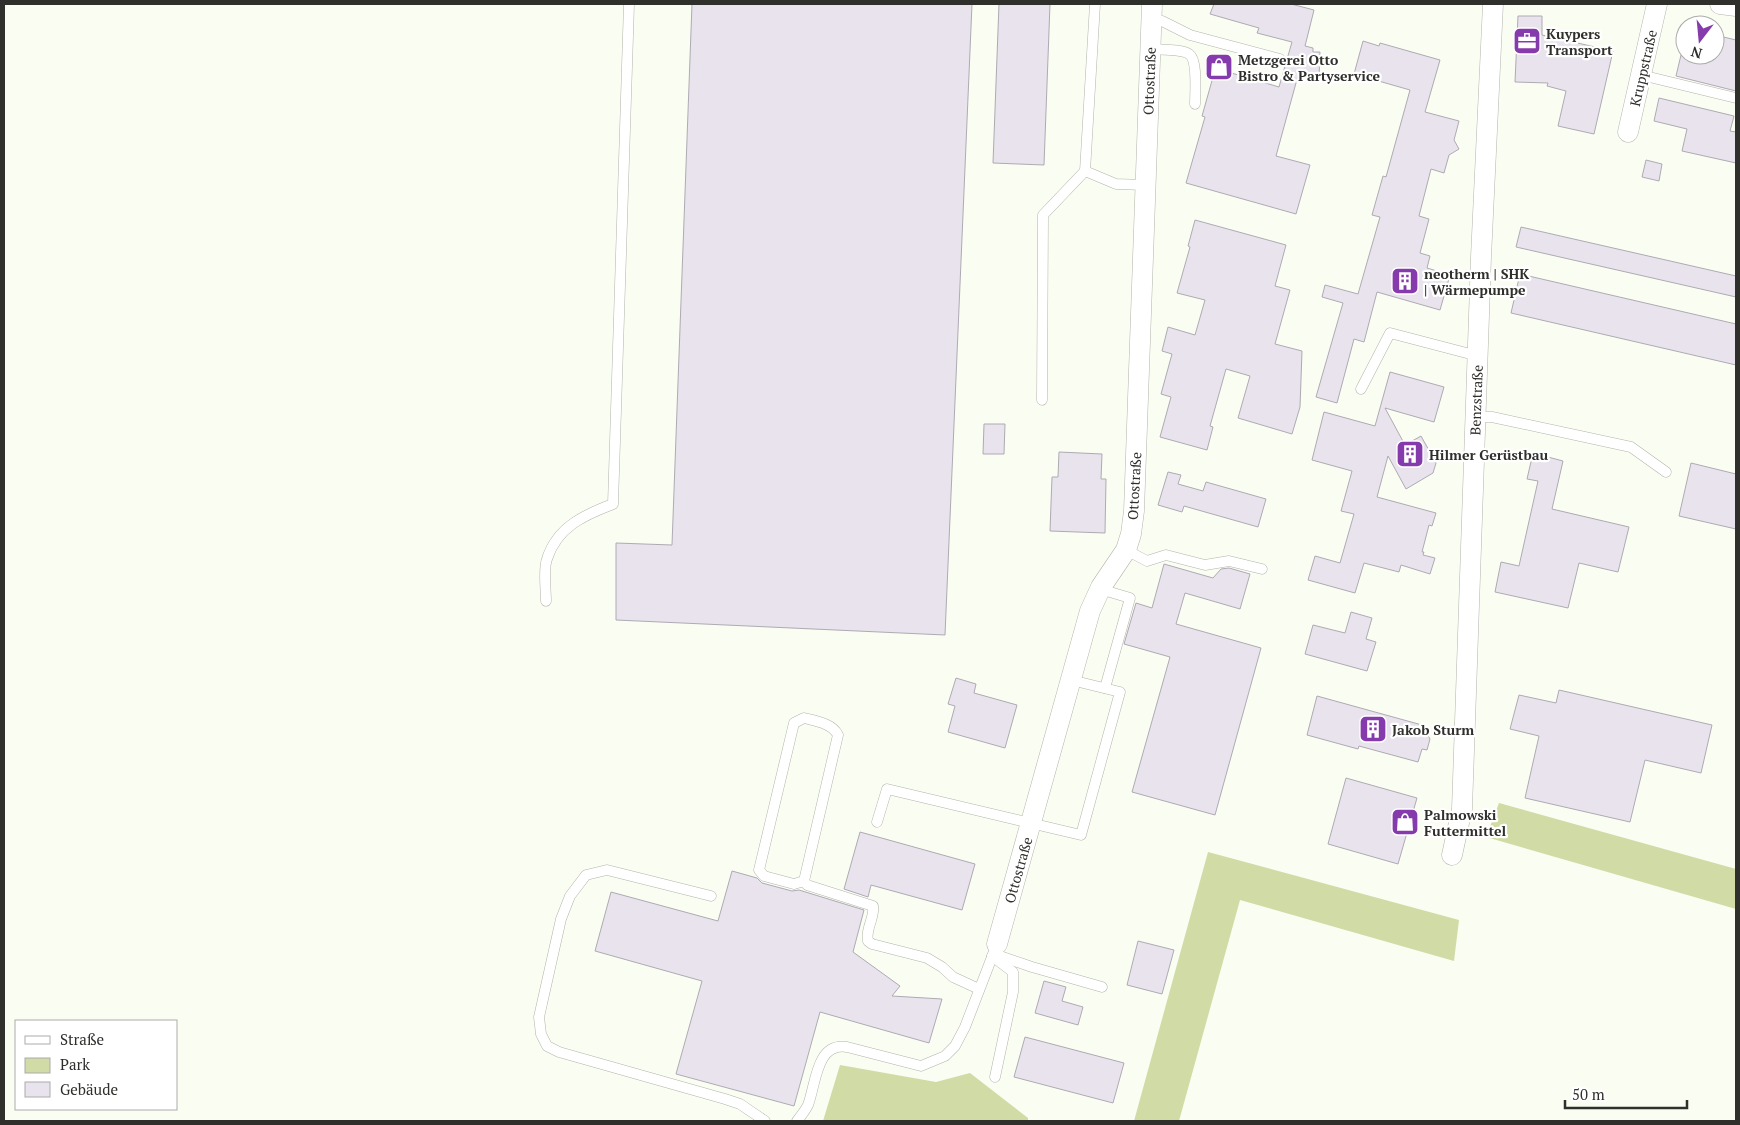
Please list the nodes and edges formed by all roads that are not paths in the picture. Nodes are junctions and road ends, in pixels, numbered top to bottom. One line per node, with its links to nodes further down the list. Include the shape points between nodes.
1 (629, 4): 22 (lane, via 612,504 582,516 560,534 546,560)
2 (1095, 4): 12 (lane)
3 (1493, 4): 14 (street, Benzstraße)
4 (1657, 4): 8 (street, Kruppstraße)
5 (1152, 12): 6 (street, Ottostraße); 7 (lane, via 1162,21 1190,35)
6 (1150, 49): 10 (lane, via 1190,55 1194,61); 13 (street, Ottostraße)
7 (1280, 59)
8 (1641, 75): 9 (lane); 11 (street, Kruppstraße)
9 (1736, 98)
10 (1195, 104)
11 (1628, 132)
12 (1085, 171): 13 (lane, via 1116,184); 16 (lane, via 1043,215)
13 (1145, 185): 19 (street, Ottostraße, via 1134,511)
14 (1478, 356): 15 (lane, via 1390,333); 17 (street, Benzstraße)
15 (1361, 389)
16 (1042, 400)
17 (1476, 416): 18 (lane, via 1631,447); 27 (street, Benzstraße, via 1462,809)
18 (1666, 472)
19 (1126, 550): 20 (lane, via 1147,561 1166,555 1205,565 1230,561); 21 (street, Ottostraße)
20 (1262, 569)
21 (1100, 589): 23 (street, Ottostraße, via 1090,612); 24 (lane, via 1130,598)
22 (546, 601)
23 (1071, 680): 24 (lane); 26 (street, Ottostraße)
24 (1105, 688): 26 (lane, via 1120,692 1081,834)
25 (877, 822): 26 (lane, via 887,789)
26 (1031, 822): 30 (street, Ottostraße)
27 (1452, 855)
28 (804, 881): 28 (lane, via 838,735 828,725 804,718 794,723 759,870 764,876 794,884); 32 (lane, via 807,885 873,906 866,936 872,944 927,958 942,966 953,978)
29 (711, 896): 34 (lane, via 607,870 586,875 570,896 561,919 539,1017 541,1034 547,1046 558,1052 740,1104)
30 (994, 951): 31 (lane, via 1032,967); 32 (lane); 33 (lane, via 1013,972 1013,992)
31 (1102, 987)
32 (979, 989): 35 (lane, via 955,1046 936,1061 921,1066 841,1046 828,1051 822,1058 808,1105)
33 (995, 1077)
34 (765, 1121)
35 (797, 1121)

